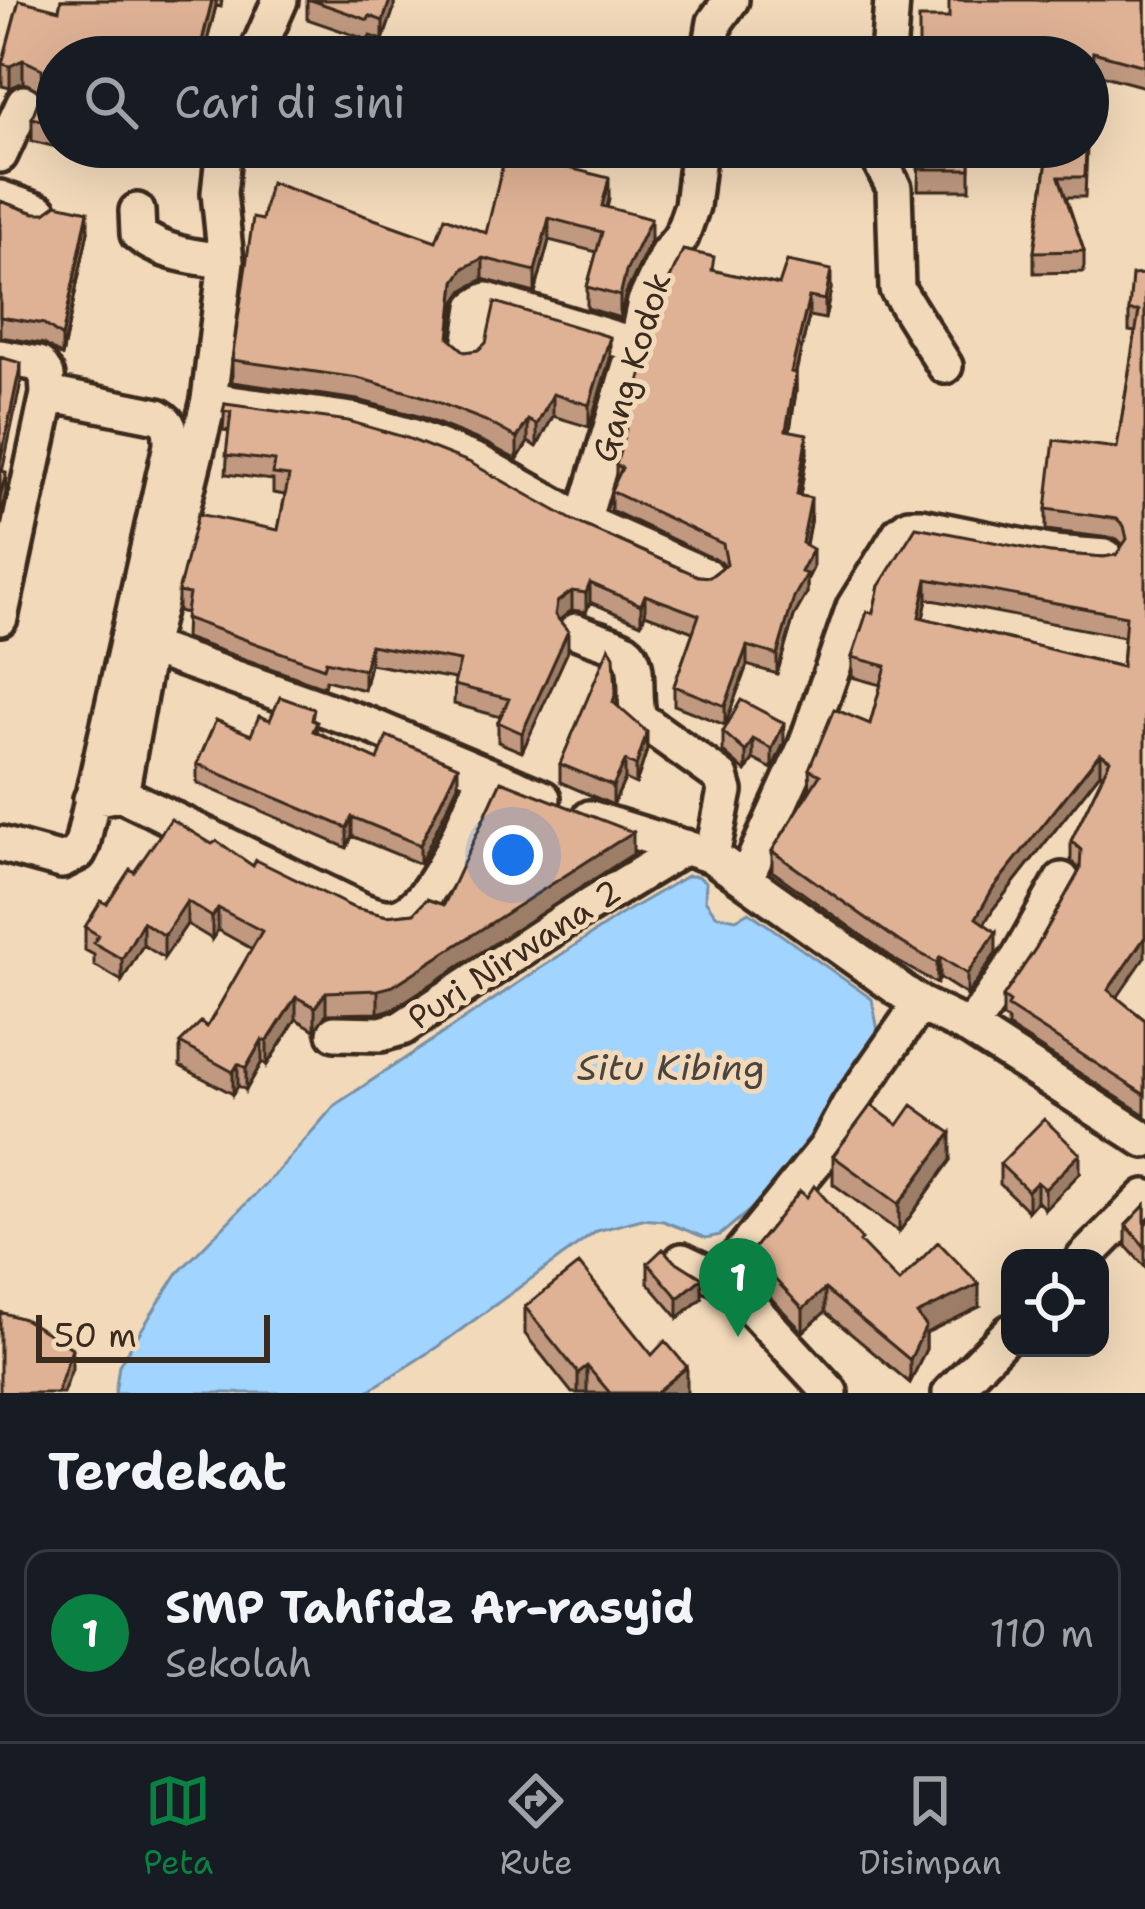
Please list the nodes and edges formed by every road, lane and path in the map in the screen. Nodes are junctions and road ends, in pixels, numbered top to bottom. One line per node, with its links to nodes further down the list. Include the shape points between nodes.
1 (280, 0): 4 (street)
2 (731, 0): 5 (street)
3 (892, 0): 6 (street)
4 (264, 36)
5 (713, 36)
6 (889, 36)
7 (24, 103): 8 (street)
8 (0, 155)
9 (222, 168): 15 (street)
10 (697, 168): 16 (street, Gang Kodok, via 692,206 645,302)
11 (883, 168): 19 (street, via 897,207 897,289)
12 (0, 198): 13 (street)
13 (40, 212)
14 (137, 212): 15 (street, via 146,241)
15 (226, 261): 21 (street)
16 (636, 346): 17 (street, via 487,300 476,307); 23 (street, Gang Kodok)
17 (469, 353)
18 (0, 357): 20 (street)
19 (945, 366)
20 (44, 379): 22 (street); 30 (street, via 158,416 172,430)
21 (209, 400): 23 (street, via 414,437 478,462); 28 (street)
22 (13, 489): 26 (street)
23 (583, 521): 25 (street)
24 (1106, 557): 33 (street, via 921,526 900,532 854,607 806,745)
25 (707, 576)
26 (0, 613)
27 (576, 631): 32 (street, via 628,652 640,718 722,777 725,791)
28 (148, 647): 29 (street); 30 (street)
29 (485, 774): 30 (street, via 426,893 413,909 387,918); 32 (street, via 607,825)
30 (106, 796): 31 (street, via 78,853 62,860)
31 (0, 844)
32 (699, 851): 33 (street); 37 (street, Puri Nirwana 2, via 567,919 402,1028)
33 (746, 878): 35 (street)
34 (1063, 880): 36 (street)
35 (920, 1004): 36 (street); 42 (street, via 826,1148)
36 (970, 1028): 38 (street)
37 (335, 1033)
38 (1145, 1140)
39 (1145, 1196): 40 (street)
40 (1093, 1249)
41 (682, 1261): 42 (street)
42 (720, 1280): 44 (street)
43 (1001, 1341): 45 (street)
44 (830, 1392)
45 (950, 1393)

